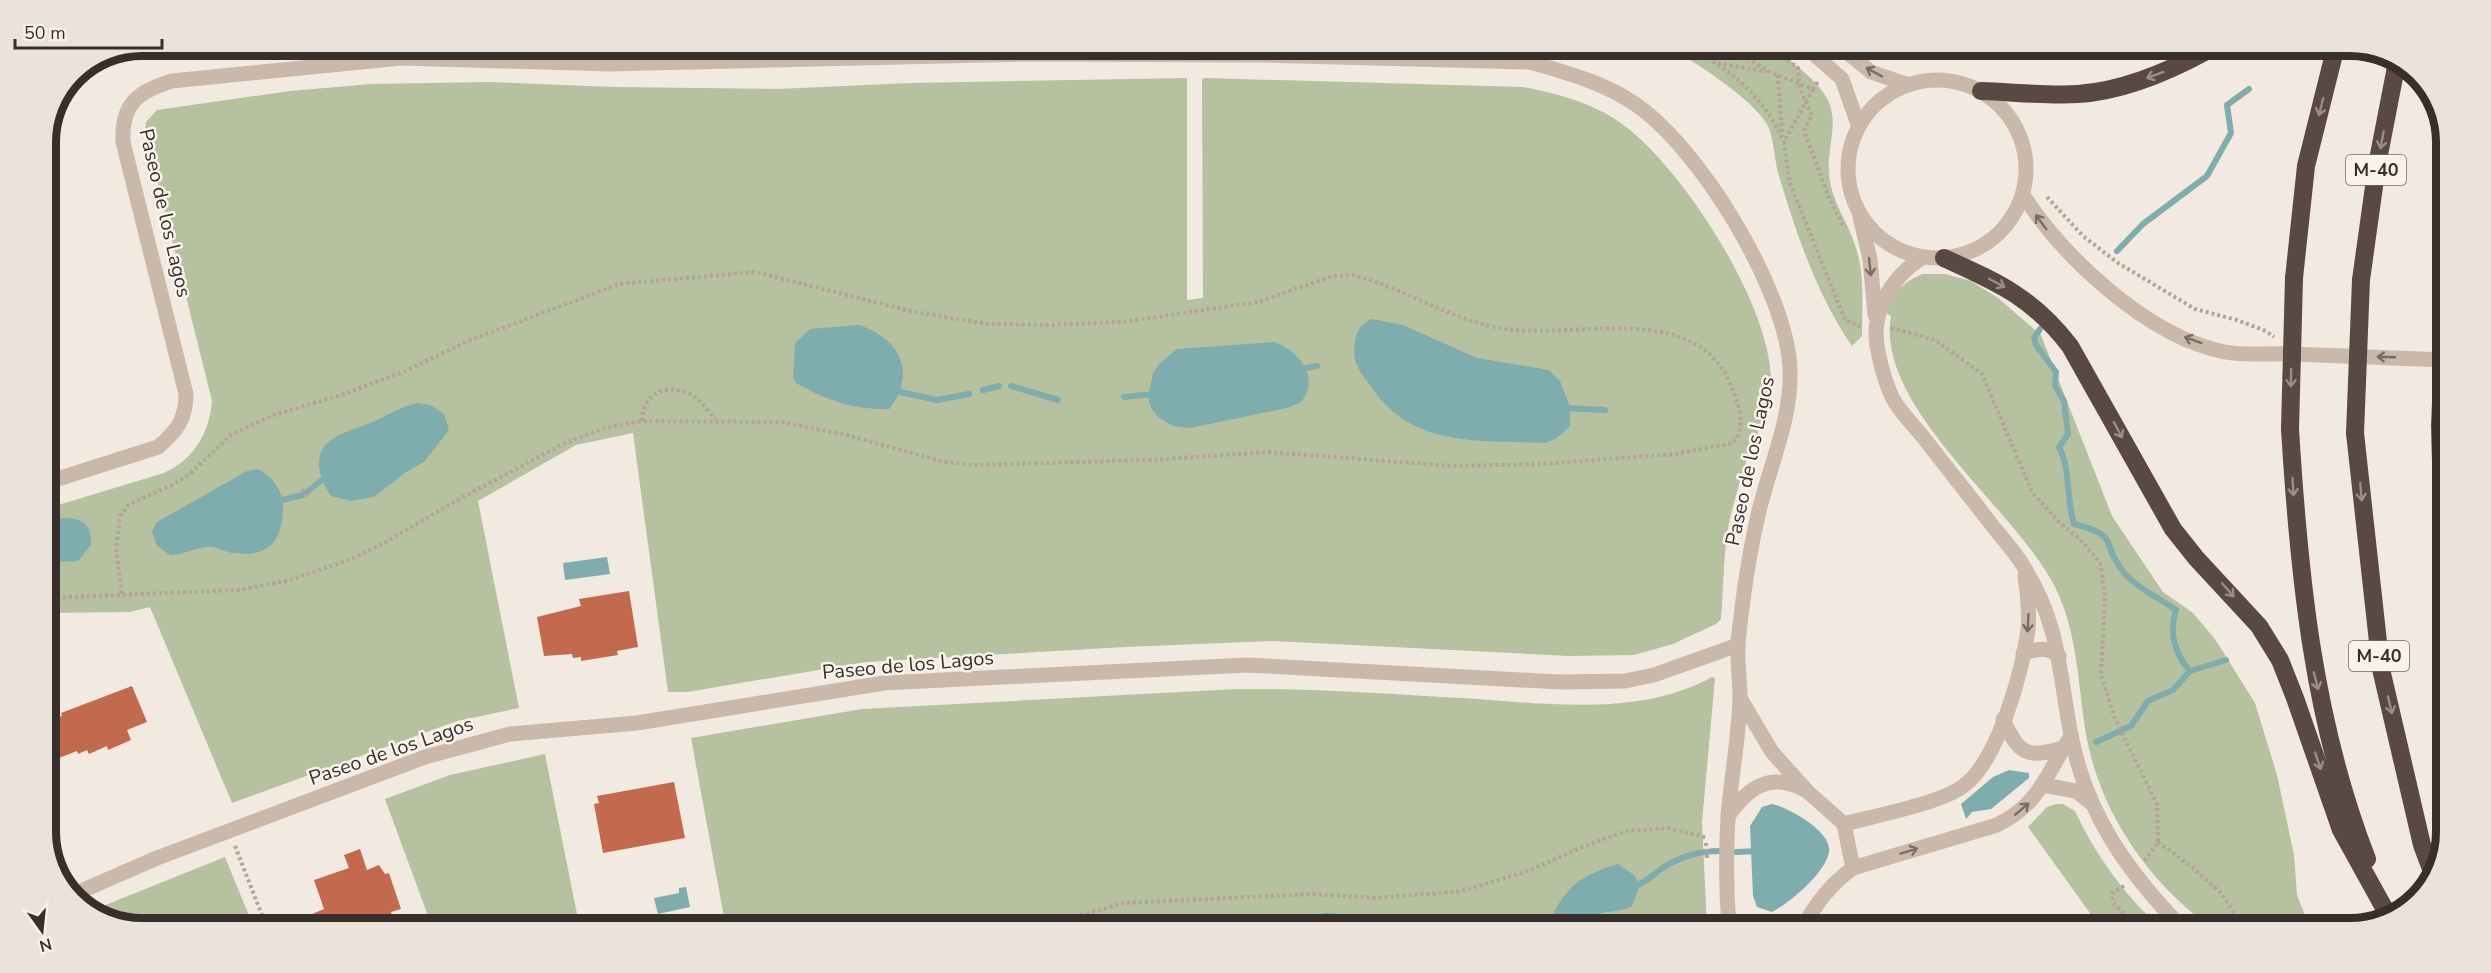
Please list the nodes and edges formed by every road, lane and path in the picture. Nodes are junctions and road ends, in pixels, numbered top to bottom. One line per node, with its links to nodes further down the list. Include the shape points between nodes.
1 (942, 56): 34 (street, Paseo de los Lagos, via 610,64 401,58 172,81 138,95 126,114 123,142 186,394 186,411 173,435 158,447)
2 (1274, 56): 40 (street, Paseo de los Lagos, via 1530,62 1570,73 1630,100 1660,126 1725,205 1752,252 1775,305 1788,352 1786,412 1756,521)
3 (1703, 56): 10 (path)
4 (1744, 56): 13 (path)
5 (1782, 56): 15 (path, via 1798,68)
6 (1817, 56): 11 (street)
7 (1852, 56): 16 (street, one-way to 7, via 1871,72)
8 (2197, 56): 18 (highway, one-way to 18, via 2131,84 2079,94)
9 (2334, 56): 61 (highway, one-way to 61, bridge, via 2306,166 2294,278 2290,429 2296,539 2312,662 2359,839)
10 (1712, 62): 13 (path); 21 (path, via 1743,81 1775,121)
11 (1829, 66): 17 (path); 20 (street, via 1842,79)
12 (2396, 69): 56 (highway, M-40, one-way to 56, bridge, via 2361,279 2355,433 2381,669)
13 (1770, 72): 14 (path)
14 (1778, 75): 15 (path); 21 (path)
15 (1799, 84): 17 (path); 19 (path)
16 (1909, 85): 18 (street, via 1933,80 1958,82); 20 (street, via 1889,94)
17 (1813, 89): 19 (path)
18 (1981, 91): 22 (street, via 2000,105 2015,124 2024,147)
19 (1806, 103): 21 (path); 25 (path, via 1812,115 1804,130)
20 (1859, 127): 24 (street, via 1849,160 1849,177)
21 (1784, 142): 29 (path, via 1789,180 1845,320)
22 (2026, 175): 23 (street); 30 (path, via 2083,236 2118,263 2195,309)
23 (2023, 195): 27 (street, via 2011,219 1993,238 1970,252); 31 (street, one-way to 23, via 2224,352 2168,332 2132,308 2069,253)
24 (1859, 211): 26 (street, via 1892,246); 29 (street, one-way to 29, via 1870,259)
25 (1845, 230)
26 (1923, 257): 27 (street); 29 (street, via 1894,282)
27 (1944, 258): 60 (highway, one-way to 60, via 2026,299 2049,319 2070,346 2173,529 2259,626 2280,660 2341,830)
28 (1860, 317): 29 (path)
29 (1870, 326): 37 (street, via 1893,399); 52 (path, via 1896,328 1935,340 1982,374 2032,492 2100,563 2106,596 2100,675 2115,719 2157,804)
30 (2282, 338)
31 (2435, 360)
32 (716, 420): 33 (path); 33 (path, via 689,393 669,389 646,399); 38 (path, via 781,422 945,462 976,465 1268,452 1453,466 1675,454 1733,443 1742,422 1729,380 1715,359 1696,344 1671,333 1644,329 1502,328 1476,323 1353,275 1334,276 1258,302 1122,322 1047,325 988,324 914,312 755,273 619,284 468,341 403,372 274,415 232,434 190,474 128,505 120,516 116,549)
33 (642, 421): 38 (path, via 605,428 565,443 384,543 290,580 239,590)
34 (56, 479)
35 (302, 489): 36 (path)
36 (308, 499)
37 (2023, 565): 41 (street, one-way to 41, via 2028,603); 42 (street, via 2042,598 2055,631)
38 (122, 594): 39 (path)
39 (56, 597)
40 (1738, 645): 43 (street, Paseo de los Lagos); 59 (street, Paseo de los Lagos, via 1654,675 1625,681 1560,682 1247,665 884,683 637,723 510,734 424,757 157,858)
41 (2023, 653): 42 (street, via 2039,648); 44 (street)
42 (2059, 656): 45 (street)
43 (1740, 698): 47 (street, Paseo de los Lagos, via 1772,752); 49 (street, Paseo de los Lagos)
44 (2003, 719): 45 (street, via 2018,747 2028,753 2038,756); 50 (street, via 1989,757 1963,787)
45 (2067, 742): 46 (street); 48 (street)
46 (2043, 785): 48 (street, via 2076,791); 57 (street, one-way to 46, via 1997,825 2029,805)
47 (1808, 792): 49 (street, Paseo de los Lagos, via 1792,784 1767,783 1739,800); 50 (street, Paseo de los Lagos)
48 (2091, 803): 58 (street, via 2118,853)
49 (1728, 817): 64 (street, Paseo de los Lagos)
50 (1844, 824): 57 (street)
51 (1708, 838): 63 (path, via 1667,828 1627,831 1528,871 1462,891 1376,898 1312,894 1124,903)
52 (2158, 842): 58 (path); 68 (path, via 2222,893)
53 (1706, 843): 55 (path)
54 (235, 845): 62 (path)
55 (1707, 860)
56 (2429, 864)
57 (1853, 868): 65 (street, via 1835,881)
58 (2136, 875): 66 (path, via 2112,892 2113,903); 67 (street)
59 (80, 891)
60 (2385, 909)
61 (2386, 909)
62 (263, 918)
63 (1071, 918)
64 (1731, 918)
65 (1808, 918)
66 (2129, 918)
67 (2173, 918)
68 (2238, 918)

